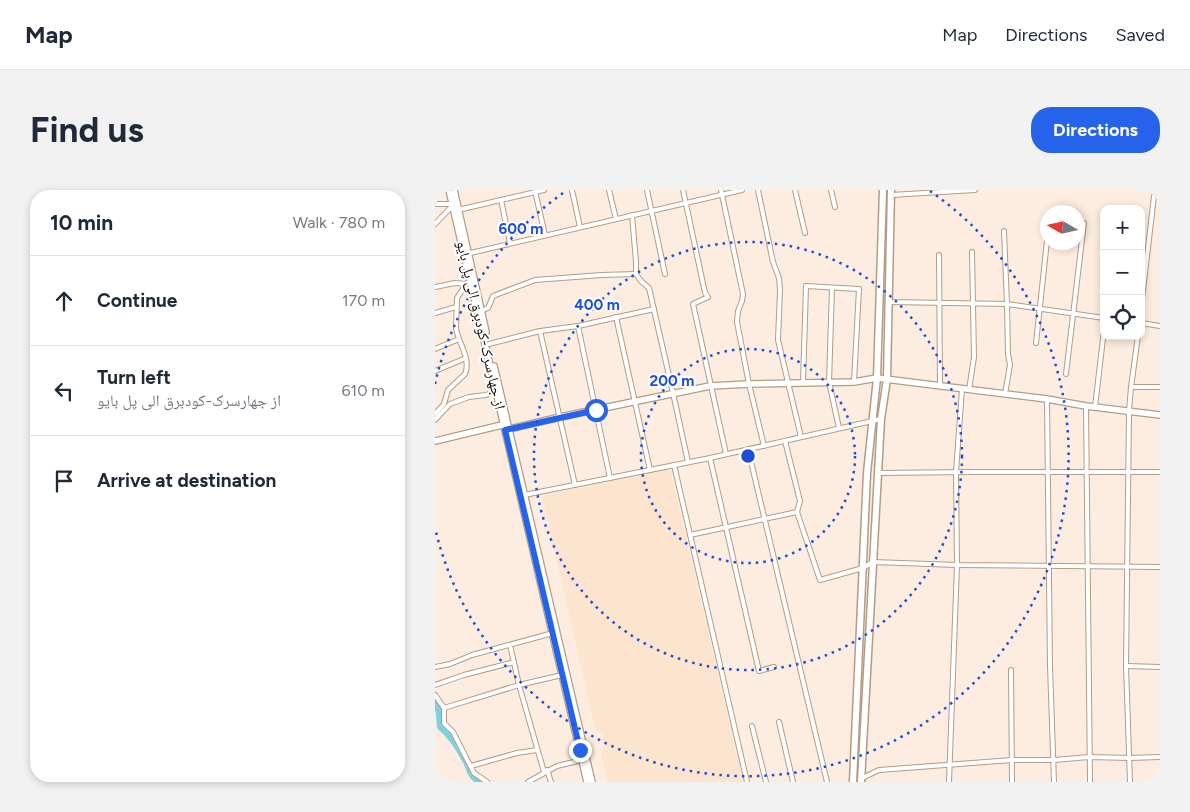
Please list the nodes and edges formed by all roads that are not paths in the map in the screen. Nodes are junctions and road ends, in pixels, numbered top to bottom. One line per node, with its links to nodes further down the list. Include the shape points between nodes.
1 (449, 190): 22 (street, از جهارسرک-کودبرق الی پل بایو)
2 (454, 190): 22 (street, از جهارسرک-کودبرق الی پل بایو)
3 (544, 190): 15 (street)
4 (572, 190): 28 (street)
5 (609, 190): 26 (street)
6 (647, 190): 24 (street)
7 (683, 190): 20 (street)
8 (742, 190): 16 (street)
9 (758, 190): 73 (street, via 779,278 779,340)
10 (795, 190): 30 (street)
11 (831, 190): 23 (street)
12 (883, 190): 69 (main road)
13 (971, 190): 14 (street); 17 (street)
14 (975, 190)
15 (535, 191): 19 (street); 31 (street)
16 (722, 192): 20 (street); 75 (street, via 743,294 737,322)
17 (891, 192): 44 (main road)
18 (1153, 196): 43 (street)
19 (501, 200): 22 (street); 32 (street)
20 (686, 203): 24 (street); 76 (street, via 708,297 693,304)
21 (435, 204): 22 (street)
22 (455, 207): 27 (street); 36 (street, از جهارسرک-کودبرق الی پل بایو)
23 (835, 207)
24 (651, 210): 25 (street); 39 (street)
25 (632, 215): 26 (street); 38 (street)
26 (616, 219): 28 (street)
27 (435, 224)
28 (580, 227): 31 (street)
29 (1004, 231): 47 (street)
30 (805, 233)
31 (545, 235): 32 (street)
32 (510, 243): 36 (street)
33 (1046, 250): 49 (street)
34 (1081, 250): 53 (street)
35 (972, 252): 46 (street)
36 (466, 254): 40 (street, از جهارسرک-کودبرق الی پل بایو); 51 (street, از جهارسرک-کودبرق الی پل بایو)
37 (939, 254): 45 (street)
38 (636, 274): 50 (street, via 649,288); 51 (street, via 529,282 493,296 488,308)
39 (665, 274)
40 (469, 284): 41 (street); 48 (street, via 457,298); 81 (street, از جهارسرک-کودبرق الی پل بایو)
41 (435, 287)
42 (832, 288): 71 (street); 72 (street, via 859,289); 74 (street, via 806,286)
43 (1142, 295)
44 (889, 302): 45 (street); 70 (main road)
45 (940, 303): 46 (street); 77 (street)
46 (973, 303): 47 (street); 80 (street, via 974,357)
47 (1007, 304): 49 (street); 83 (street, via 1010,365)
48 (456, 307): 52 (street); 60 (street)
49 (1040, 308): 53 (street); 64 (street)
50 (654, 309): 54 (street); 82 (street)
51 (481, 311): 63 (street, از جهارسرک-کودبرق الی پل بایو)
52 (435, 313)
53 (1073, 313): 55 (street); 68 (street)
54 (616, 317): 57 (street); 85 (street)
55 (1100, 317)
56 (1145, 324): 58 (street)
57 (579, 326): 59 (street); 88 (street)
58 (1160, 326)
59 (540, 331): 63 (street); 92 (street)
60 (459, 339): 65 (street); 66 (street)
61 (1103, 340): 87 (street)
62 (1137, 340): 78 (street)
63 (489, 344): 95 (street, از جهارسرک-کودبرق الی پل بایو)
64 (1036, 344)
65 (435, 349)
66 (466, 358): 67 (street); 91 (street, via 467,371 448,390)
67 (435, 371)
68 (1066, 374)
69 (877, 378): 70 (street); 72 (street); 94 (main road)
70 (887, 379): 77 (street); 93 (main road)
71 (829, 382): 72 (street); 74 (street); 96 (street)
72 (854, 382)
73 (789, 383): 74 (street); 75 (street); 97 (street)
74 (803, 383)
75 (749, 384): 76 (street); 100 (street)
76 (710, 386): 82 (street); 102 (street)
77 (940, 386): 80 (street)
78 (1131, 387): 79 (street); 89 (street)
79 (1160, 387)
80 (966, 389): 83 (street); 107 (street)
81 (496, 391): 91 (street, via 450,404); 95 (street, از جهارسرک-کودبرق الی پل بایو)
82 (673, 393): 85 (street); 104 (street)
83 (1005, 394): 84 (street)
84 (1047, 399): 86 (street); 108 (street)
85 (634, 401): 88 (street); 106 (street)
86 (1086, 406): 87 (street); 109 (street)
87 (1095, 407): 89 (street)
88 (596, 410): 92 (street); 113 (street)
89 (1129, 411): 90 (street); 110 (street)
90 (1160, 415)
91 (436, 416)
92 (560, 417): 95 (street); 114 (street)
93 (881, 419): 94 (street); 112 (main road)
94 (872, 421): 96 (street); 126 (main road)
95 (507, 427): 98 (street); 115 (street, از جهارسرک-کودبرق الی پل بایو)
96 (839, 428): 97 (street)
97 (801, 437): 99 (street)
98 (435, 441)
99 (785, 441): 100 (street); 116 (street, via 799,500)
100 (764, 446): 101 (street)
101 (748, 449): 102 (street); 117 (street)
102 (726, 454): 103 (street)
103 (710, 458): 104 (street); 118 (street)
104 (688, 462): 105 (street)
105 (674, 465): 106 (street); 119 (street)
106 (650, 470): 113 (street)
107 (956, 472): 108 (street); 112 (street); 121 (street)
108 (1048, 472): 109 (street); 122 (street)
109 (1087, 472): 110 (street); 123 (street)
110 (1128, 472): 111 (street); 124 (street)
111 (1160, 472)
112 (878, 473): 120 (main road)
113 (610, 478): 114 (street)
114 (575, 485): 115 (street)
115 (523, 496): 127 (street, از جهارسرک-کودبرق الی پل بایو); 157 (street, از جهارسرک-کودبرق الی پل بایو)
116 (797, 512): 117 (street); 126 (street, via 820,580)
117 (764, 518): 118 (street); 161 (street)
118 (726, 527): 119 (street); 133 (street, via 759,671)
119 (690, 535): 158 (street)
120 (873, 562): 121 (street); 126 (street); 152 (main road)
121 (957, 565): 122 (street); 149 (street)
122 (1049, 566): 123 (street); 148 (street)
123 (1088, 566): 124 (street); 143 (street)
124 (1127, 566): 125 (street); 131 (street)
125 (1160, 567)
126 (863, 568): 162 (main road)
127 (553, 634): 128 (street); 135 (street, از جهارسرک-کودبرق الی پل بایو)
128 (510, 645): 129 (street); 130 (street)
129 (514, 662): 136 (street); 137 (street)
130 (435, 666)
131 (1126, 666): 132 (street); 145 (street)
132 (1160, 666)
133 (774, 667)
134 (1011, 670): 147 (street)
135 (562, 675): 137 (street); 146 (street, از جهارسرک-کودبرق الی پل بایو)
136 (435, 685)
137 (519, 685): 139 (street); 142 (street)
138 (435, 694): 139 (street)
139 (444, 708): 150 (street, via 444,723 453,732)
140 (779, 722): 160 (street)
141 (752, 726): 159 (street)
142 (537, 750): 150 (street); 151 (street)
143 (1089, 757): 145 (street); 148 (street); 166 (street)
144 (1160, 757): 145 (street)
145 (1130, 758): 167 (street)
146 (582, 760): 151 (street); 156 (street, از جهارسرک-کودبرق الی پل بایو)
147 (1012, 760): 148 (street); 149 (street); 164 (street)
148 (1054, 760): 165 (street)
149 (950, 765): 152 (street, via 879,770); 163 (street)
150 (471, 766): 153 (street)
151 (546, 771): 154 (street); 155 (street)
152 (861, 780): 162 (street)
153 (487, 782)
154 (528, 782)
155 (551, 782)
156 (587, 782)
157 (592, 782)
158 (747, 782)
159 (766, 782)
160 (793, 782)
161 (827, 782)
162 (851, 782)
163 (949, 782)
164 (1012, 782)
165 (1054, 782)
166 (1090, 782)
167 (1130, 782)

